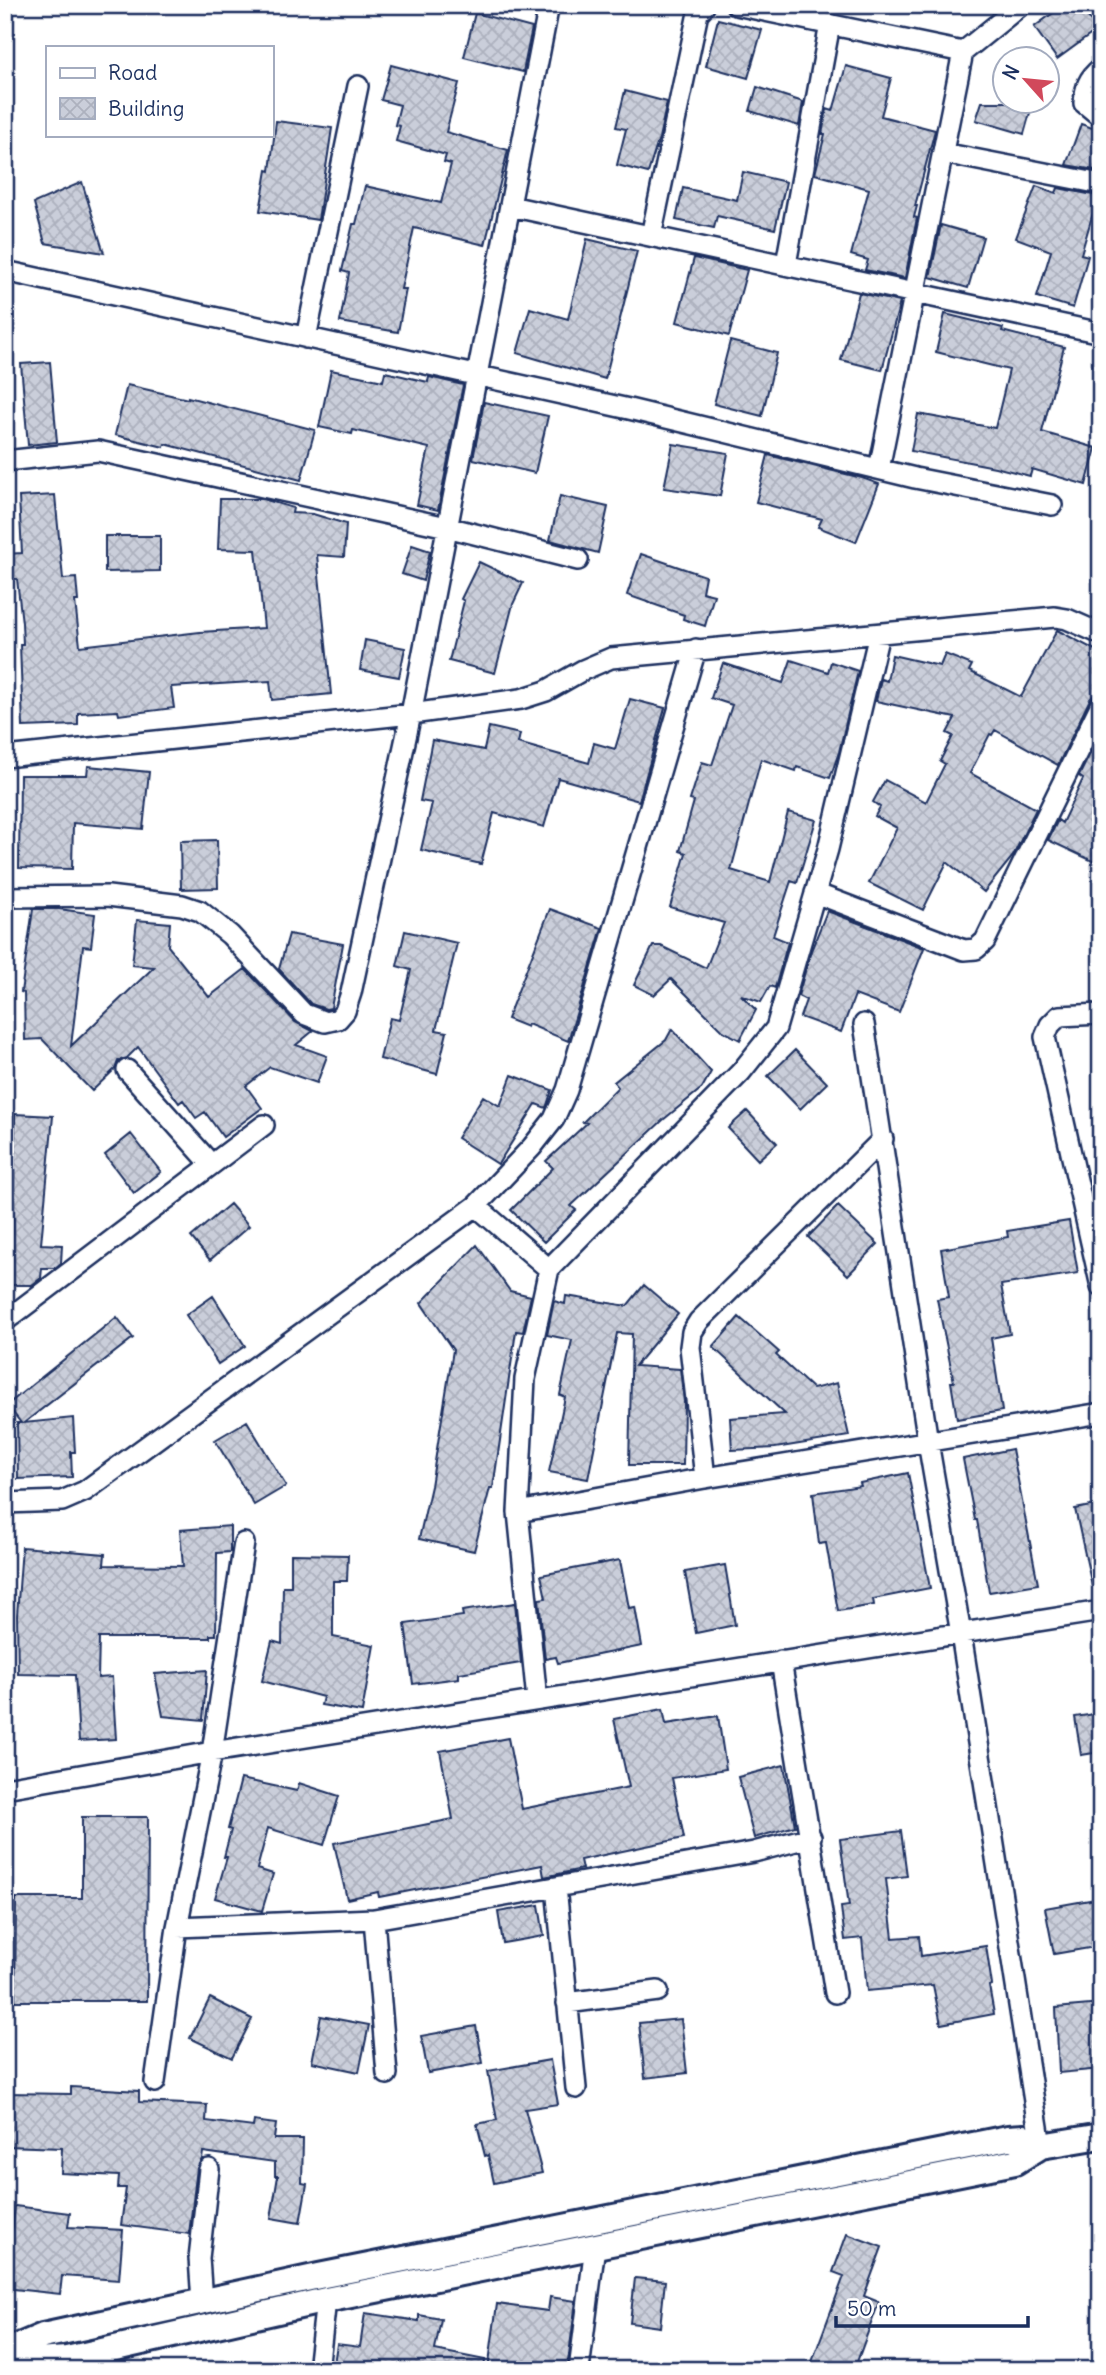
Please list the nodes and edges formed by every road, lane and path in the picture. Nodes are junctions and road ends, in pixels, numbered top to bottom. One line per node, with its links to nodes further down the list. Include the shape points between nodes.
1 (549, 5): 12 (street)
2 (705, 5): 13 (street, via 698,13)
3 (736, 5): 5 (street)
4 (1021, 5): 6 (street)
5 (830, 24): 6 (street); 14 (street)
6 (963, 51): 10 (street)
7 (1101, 68): 9 (street, via 1091,76 1083,103)
8 (358, 86): 18 (street)
9 (1101, 117)
10 (943, 153): 11 (street); 16 (street)
11 (1101, 184)
12 (510, 206): 13 (street); 19 (street)
13 (651, 236): 14 (street)
14 (786, 264): 16 (street)
15 (5, 271): 18 (street)
16 (915, 291): 17 (street); 21 (street)
17 (1101, 333)
18 (306, 338): 19 (street)
19 (477, 375): 21 (street); 23 (street)
20 (5, 461): 23 (street, via 99,451)
21 (879, 469): 22 (street)
22 (1052, 505)
23 (447, 527): 24 (street); 29 (street)
24 (578, 560)
25 (879, 634): 26 (street, via 1055,617); 27 (street); 31 (street)
26 (1101, 634)
27 (696, 649): 29 (street, via 611,658 521,699); 39 (street, via 567,1090 547,1129)
28 (1101, 704): 31 (street, via 985,941 976,949 964,950)
29 (411, 714): 30 (street); 32 (street, via 351,993 338,1019 325,1022 304,1014 230,935 200,911 108,896)
30 (5, 757)
31 (815, 893): 40 (street, via 776,1028 741,1072)
32 (5, 897)
33 (1101, 1014): 41 (street, via 1059,1016 1045,1037)
34 (864, 1024): 37 (street)
35 (127, 1070): 38 (street)
36 (264, 1125): 38 (street)
37 (883, 1139): 44 (street); 45 (street, via 692,1332 692,1372)
38 (211, 1164): 42 (street)
39 (475, 1206): 40 (street); 46 (street, via 85,1491 62,1501)
40 (549, 1269): 47 (street, via 525,1379)
41 (1101, 1287)
42 (5, 1321)
43 (1101, 1413): 44 (street)
44 (928, 1442): 45 (street); 50 (street)
45 (705, 1478): 47 (street)
46 (5, 1503)
47 (518, 1511): 52 (street)
48 (244, 1544): 53 (street)
49 (1101, 1611): 50 (street)
50 (961, 1634): 51 (street); 66 (street)
51 (781, 1661): 52 (street); 55 (street)
52 (537, 1700): 53 (street)
53 (212, 1752): 54 (street); 58 (street)
54 (5, 1788)
55 (811, 1837): 56 (street, via 754,1852); 60 (street)
56 (556, 1887): 57 (street); 61 (street)
57 (374, 1919): 58 (street); 62 (street)
58 (177, 1927): 63 (street)
59 (658, 1991): 61 (street)
60 (835, 1993)
61 (567, 2003): 64 (street)
62 (387, 2074)
63 (155, 2082)
64 (576, 2088)
65 (1101, 2136): 66 (street)
66 (1041, 2146): 68 (street, via 1024,2137 1009,2138); 69 (street, via 1015,2162)
67 (209, 2169): 72 (street, via 199,2258)
68 (652, 2208): 69 (street); 72 (street)
69 (657, 2233): 70 (street)
70 (595, 2246): 71 (street); 75 (street)
71 (326, 2300): 73 (street, via 67,2359 37,2361); 74 (street)
72 (202, 2302): 73 (street, via 43,2336)
73 (5, 2353)
74 (318, 2370)
75 (579, 2370)

